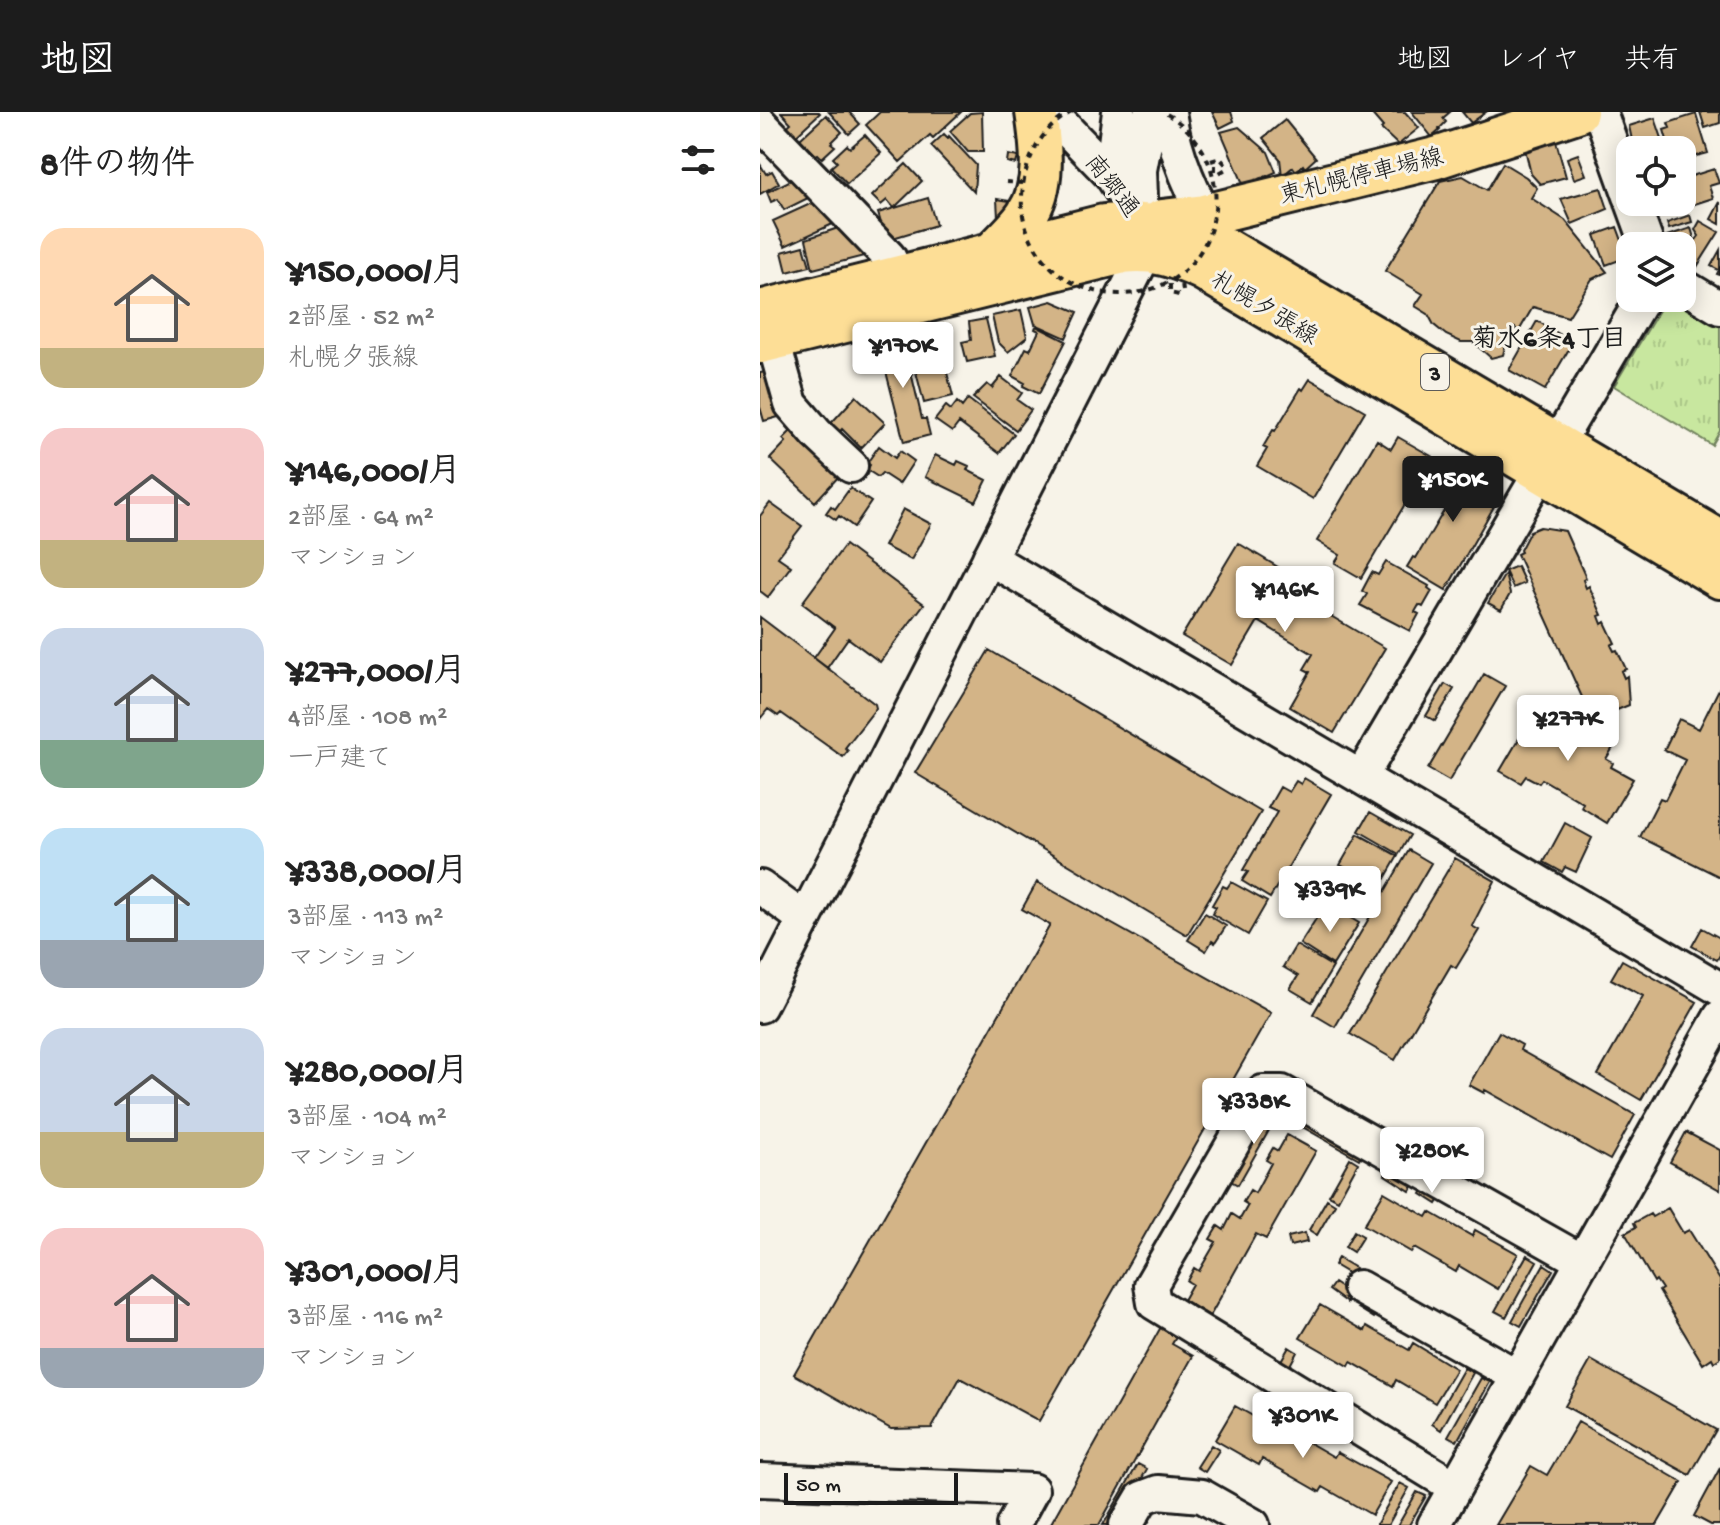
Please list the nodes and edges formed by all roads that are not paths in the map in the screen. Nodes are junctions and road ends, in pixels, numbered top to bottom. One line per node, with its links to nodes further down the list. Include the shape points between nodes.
1 (1119, 112): 9 (street)
2 (1151, 112): 11 (street, via 1140,170)
3 (1166, 112): 10 (street, via 1179,159)
4 (1577, 112): 10 (main road, 東札幌停車場線)
5 (1600, 112): 8 (street)
6 (1054, 114): 9 (street, 南郷通); 12 (main road, via 1041,149 1034,201)
7 (760, 123): 13 (street, via 889,257)
8 (1616, 157)
9 (1111, 175): 11 (street, 南郷通)
10 (1214, 231): 11 (main road, 札幌夕張線 / 3); 18 (main road, 札幌夕張線 / 3)
11 (1144, 237): 12 (main road, 札幌夕張線 / 3, via 1104,225); 17 (main road, 札幌夕張線 / 3, via 1123,253); 18 (main road, 札幌夕張線 / 3); 21 (street)
12 (992, 253): 13 (main road, 札幌夕張線 / 3)
13 (898, 276): 17 (main road, 札幌夕張線 / 3)
14 (1696, 293): 15 (street)
15 (1720, 308)
16 (1635, 312): 18 (street)
17 (764, 331): 19 (street, via 791,404)
18 (1549, 459): 20 (main road, 札幌夕張線 / 3); 22 (main road, 札幌夕張線 / 3); 23 (street)
19 (851, 466)
20 (1720, 541)
21 (989, 558): 23 (street); 25 (street)
22 (1720, 578)
23 (1361, 777): 26 (street)
24 (760, 887): 25 (street)
25 (804, 919): 27 (street)
26 (1720, 989)
27 (760, 1006)
28 (1720, 1017): 29 (street)
29 (1582, 1261): 31 (street); 33 (street, via 1282,1092 1263,1092 1151,1285 1154,1303)
30 (1359, 1287): 31 (street)
31 (1517, 1376): 33 (street)
32 (760, 1480): 34 (street, via 1032,1490)
33 (1455, 1487): 37 (street)
34 (1013, 1525)
35 (1126, 1525): 36 (street, via 1142,1498 1158,1492 1202,1496)
36 (1253, 1525)
37 (1434, 1525)

